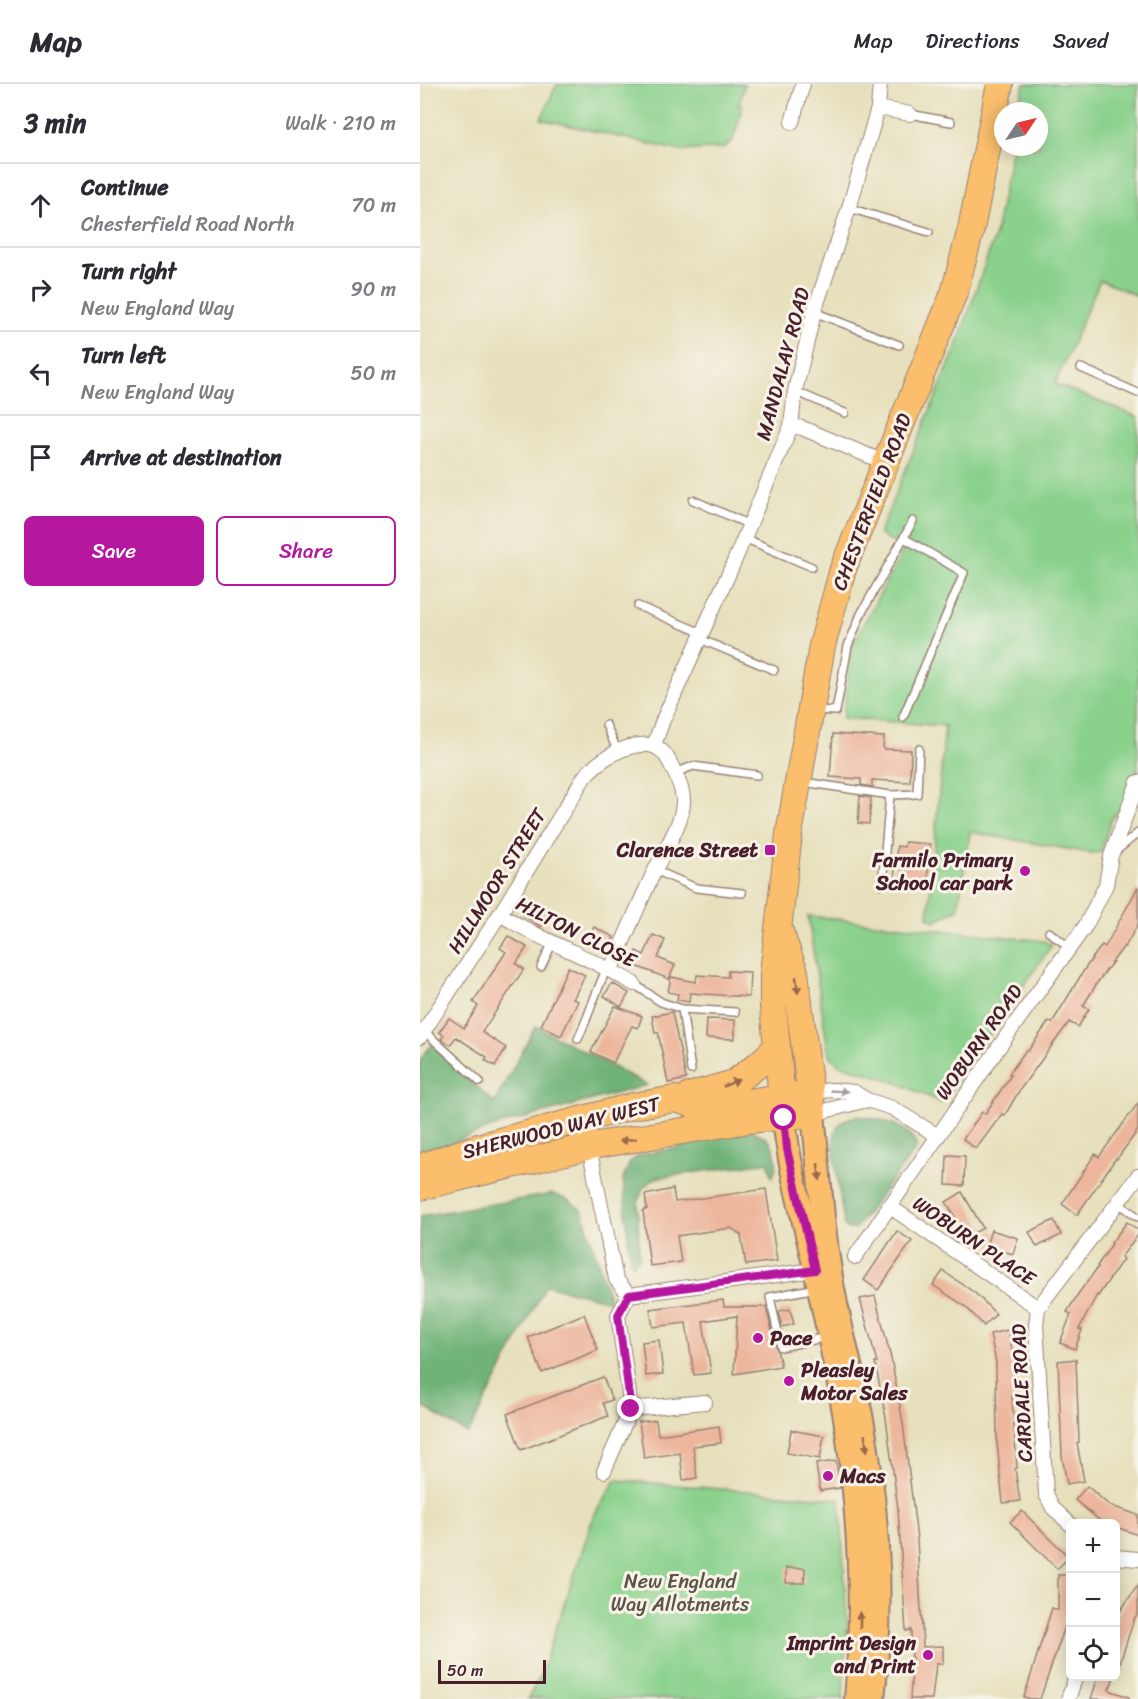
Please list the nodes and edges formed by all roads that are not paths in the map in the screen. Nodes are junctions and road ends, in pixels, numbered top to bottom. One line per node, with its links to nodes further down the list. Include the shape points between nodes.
1 (803, 84): 6 (street)
2 (880, 84): 4 (street, MANDALAY ROAD)
3 (1000, 84): 17 (highway, CHESTERFIELD ROAD, via 972,229 954,293)
4 (878, 108): 5 (street); 8 (street, MANDALAY ROAD)
5 (910, 114): 7 (lane)
6 (792, 122)
7 (951, 122)
8 (849, 208): 9 (lane); 10 (street, MANDALAY ROAD)
9 (929, 232)
10 (814, 312): 11 (lane); 13 (street, MANDALAY ROAD)
11 (899, 345)
12 (1081, 368): 14 (lane)
13 (795, 391): 15 (lane); 16 (street, MANDALAY ROAD)
14 (1138, 393)
15 (845, 413)
16 (791, 426): 17 (street); 20 (street, MANDALAY ROAD)
17 (886, 463): 27 (highway, CHESTERFIELD ROAD, via 843,569)
18 (693, 500): 20 (lane)
19 (913, 521): 22 (lane)
20 (750, 525): 21 (street, MANDALAY ROAD)
21 (744, 538): 23 (lane); 25 (street, MANDALAY ROAD)
22 (904, 538): 27 (lane, via 861,614 848,646 836,711); 28 (lane, via 964,573)
23 (812, 567)
24 (638, 606): 25 (lane)
25 (701, 636): 26 (lane); 30 (street, MANDALAY ROAD)
26 (774, 670)
27 (810, 709): 35 (highway, CHESTERFIELD ROAD)
28 (903, 717)
29 (606, 725): 32 (lane)
30 (654, 745): 32 (street, HILLMOOR STREET, via 639,744); 33 (street, via 666,754)
31 (919, 749): 37 (lane, via 917,794)
32 (616, 753): 43 (street, HILLMOOR STREET, via 593,766 585,776)
33 (675, 773): 34 (lane, via 693,766); 40 (street, via 683,800 678,824)
34 (757, 775)
35 (798, 781): 37 (lane); 44 (highway, CHESTERFIELD ROAD)
36 (1138, 782): 39 (street, WOBURN ROAD)
37 (890, 795): 41 (lane)
38 (1138, 833): 39 (lane)
39 (1111, 856): 47 (street, WOBURN ROAD, via 1106,885 1086,925)
40 (655, 870): 42 (lane, via 696,888); 49 (street)
41 (882, 885)
42 (742, 893)
43 (500, 914): 46 (street, HILTON CLOSE); 53 (street, HILLMOOR STREET)
44 (779, 929): 55 (highway, CHESTERFIELD ROAD, via 773,973); 60 (highway, one-way to 60, via 795,972)
45 (1049, 932): 47 (lane)
46 (552, 944): 48 (lane); 49 (street, HILTON CLOSE)
47 (1069, 947): 63 (street, WOBURN ROAD)
48 (540, 967)
49 (609, 968): 50 (street, HILTON CLOSE); 54 (lane, via 593,997)
50 (634, 984): 51 (lane, via 661,1002)
51 (682, 1009): 52 (lane); 56 (lane)
52 (735, 1012)
53 (422, 1034): 57 (lane)
54 (578, 1039)
55 (776, 1048): 58 (highway, one-way to 55, via 734,1083); 61 (highway, CHESTERFIELD ROAD)
56 (691, 1070)
57 (480, 1082)
58 (675, 1099): 61 (highway, SHERWOOD WAY WEST, via 695,1105); 62 (highway, SHERWOOD WAY WEST)
59 (867, 1100): 60 (street); 60 (street, one-way to 59, via 833,1090 854,1092); 63 (street, via 892,1108)
60 (811, 1103): 61 (highway, SHERWOOD WAY WEST); 72 (main road, one-way to 72)
61 (783, 1108): 64 (highway, SHERWOOD WAY WEST, one-way to 64, via 749,1120); 72 (main road, via 787,1149)
62 (583, 1118): 64 (street); 65 (highway, SHERWOOD WAY WEST)
63 (938, 1136): 69 (street, WOBURN ROAD)
64 (591, 1146): 67 (highway, SHERWOOD WAY WEST); 73 (street, via 616,1279)
65 (420, 1167)
66 (1138, 1176): 68 (street, CARDALE ROAD)
67 (420, 1187)
68 (1118, 1203): 70 (lane); 74 (street, CARDALE ROAD)
69 (889, 1206): 71 (street, WOBURN ROAD); 74 (street, WOBURN PLACE)
70 (1138, 1217)
71 (855, 1257)
72 (824, 1277): 73 (street); 75 (main road); 75 (lane, via 770,1297 781,1347); 84 (main road, one-way to 84, via 855,1386 872,1486 878,1659)
73 (629, 1295): 77 (street, via 618,1315)
74 (1038, 1308): 79 (street, CARDALE ROAD, via 1046,1494 1053,1508)
75 (828, 1337): 83 (main road, one-way to 75, via 860,1612 854,1498 846,1429)
76 (705, 1402): 77 (street)
77 (631, 1409): 78 (street)
78 (604, 1471)
79 (1066, 1520)
80 (1138, 1559): 81 (street)
81 (1120, 1560)
82 (1075, 1681): 85 (street)
83 (856, 1699)
84 (873, 1699)
85 (1068, 1699)

